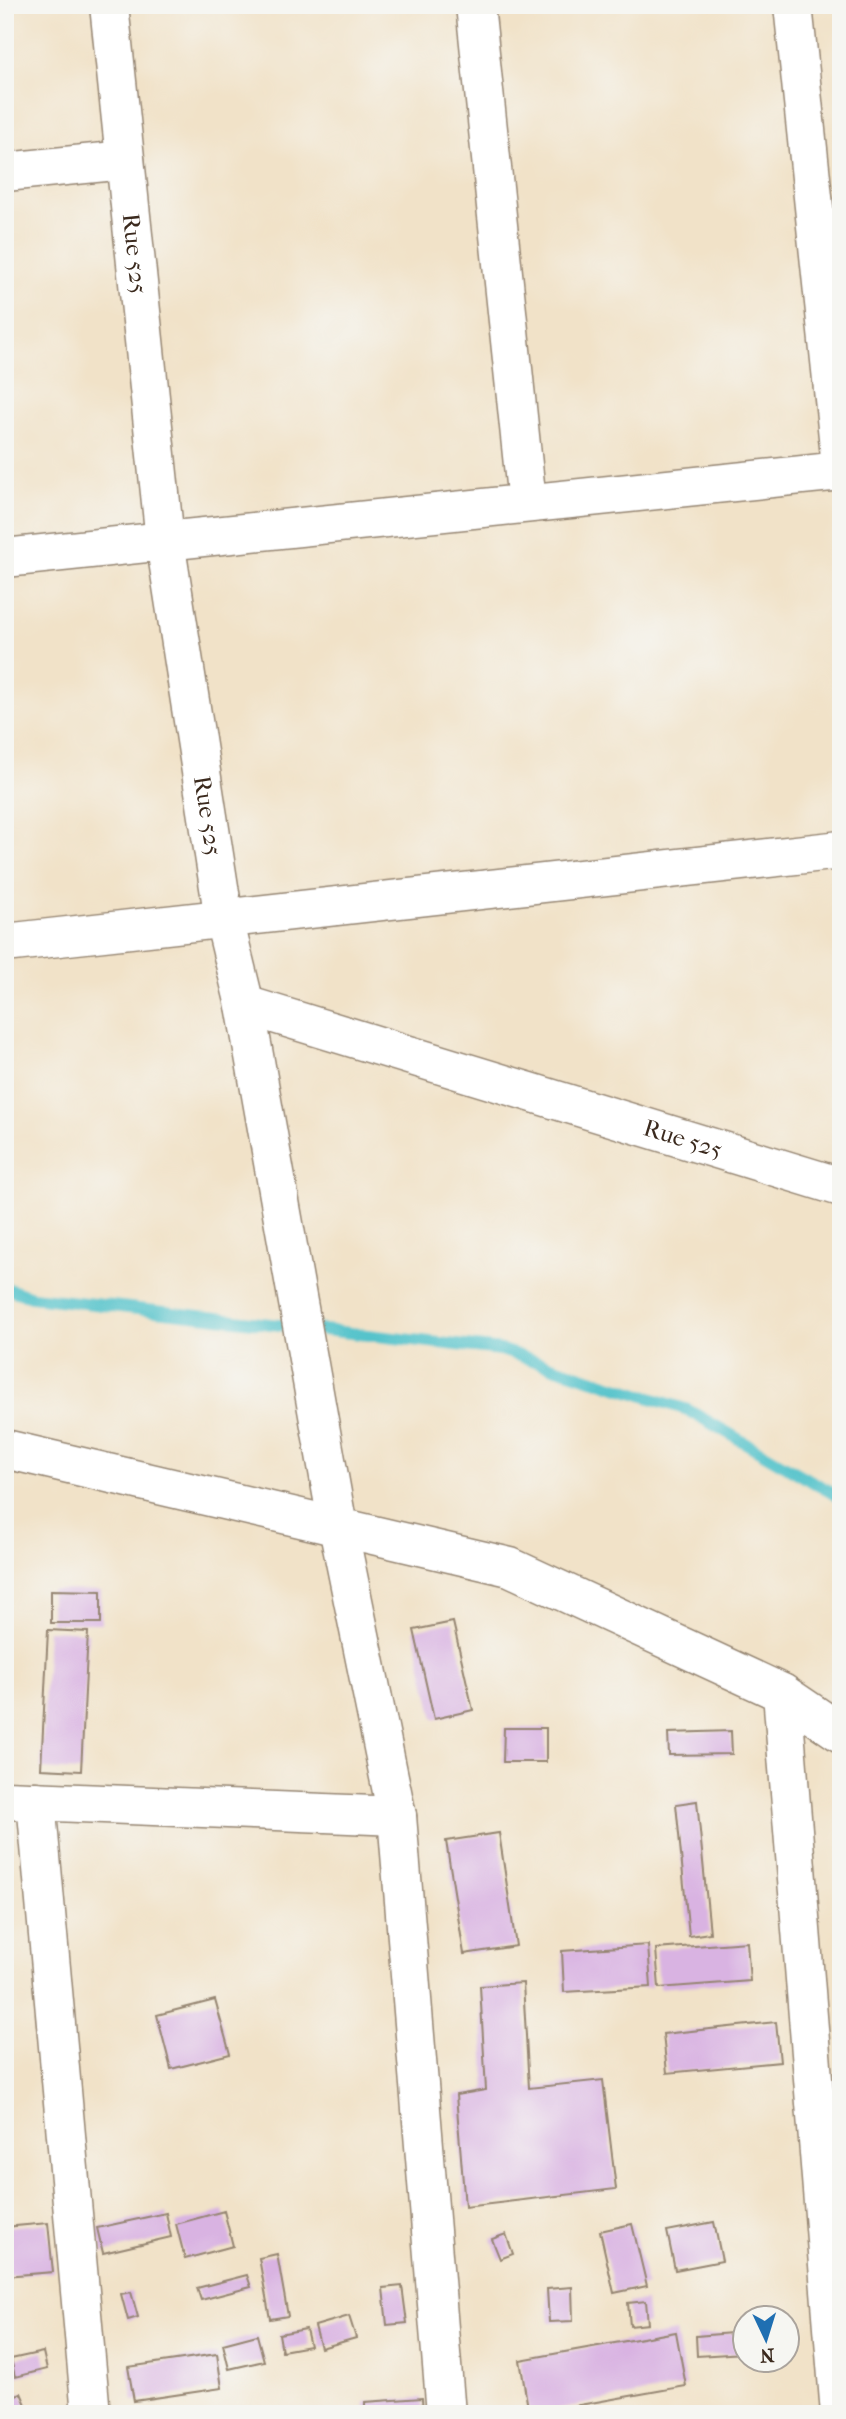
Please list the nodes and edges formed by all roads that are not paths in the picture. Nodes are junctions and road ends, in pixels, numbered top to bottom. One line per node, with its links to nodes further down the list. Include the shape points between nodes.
1 (109, 5): 4 (street, Rue 525)
2 (475, 5): 7 (street)
3 (793, 5): 6 (street)
4 (125, 160): 5 (street); 8 (street, Rue 525)
5 (5, 172)
6 (841, 469): 7 (street)
7 (527, 503): 8 (street)
8 (165, 541): 9 (street); 11 (street, Rue 525)
9 (5, 558)
10 (841, 850): 11 (street)
11 (223, 919): 12 (street); 13 (street, Rue 525)
12 (5, 943)
13 (245, 1005): 14 (street, Rue 525); 16 (street)
14 (841, 1187)
15 (5, 1449): 16 (street)
16 (338, 1527): 17 (street, via 510,1567); 20 (street)
17 (782, 1693): 18 (street); 23 (street)
18 (841, 1734)
19 (21, 1801): 20 (street); 21 (street)
20 (397, 1816): 22 (street)
21 (91, 2414)
22 (446, 2414)
23 (840, 2414)

